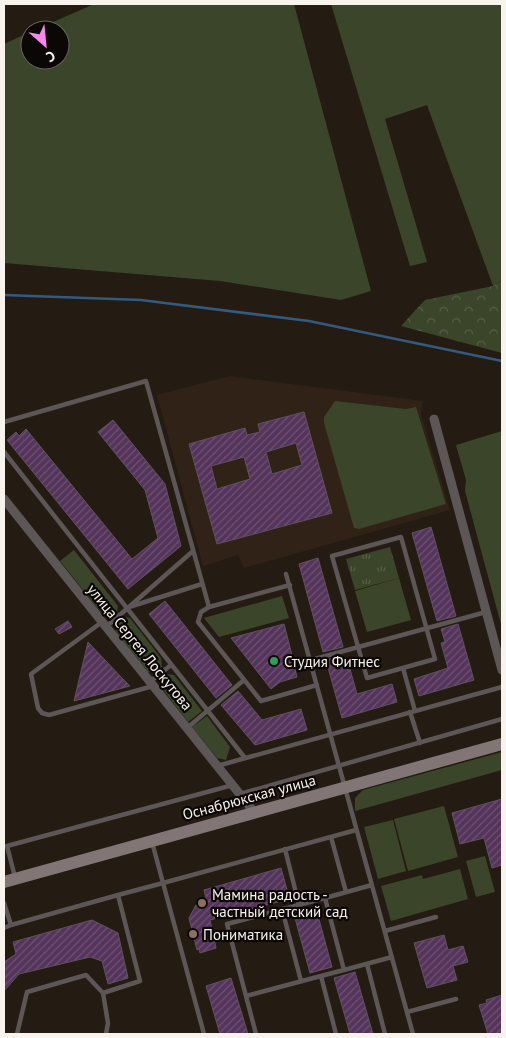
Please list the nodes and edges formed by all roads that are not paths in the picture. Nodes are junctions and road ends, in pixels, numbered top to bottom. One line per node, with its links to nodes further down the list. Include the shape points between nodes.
1 (434, 419): 11 (street)
2 (4, 422): 5 (lane, via 146,381)
3 (4, 452): 9 (lane)
4 (4, 499): 12 (street, улица Сергея Лоскутова)
5 (193, 552): 7 (lane); 9 (lane)
6 (286, 574): 8 (lane)
7 (202, 584): 9 (lane); 10 (lane)
8 (290, 585): 10 (lane); 15 (lane)
9 (126, 608): 12 (lane); 16 (lane)
10 (208, 608): 19 (lane, via 201,612 198,622)
11 (486, 612): 13 (lane); 18 (street)
12 (104, 624): 20 (street, улица Сергея Лоскутова); 20 (lane, via 31,674 42,713 49,714)
13 (427, 628): 14 (lane); 14 (lane, via 401,536 332,556); 17 (lane, via 435,659)
14 (358, 647): 15 (lane); 17 (lane, via 366,678)
15 (311, 660): 21 (lane)
16 (171, 665): 20 (lane); 23 (lane)
17 (402, 668): 24 (lane)
18 (502, 670)
19 (244, 680): 21 (lane, via 261,701); 23 (lane)
20 (152, 684): 26 (street, улица Сергея Лоскутова)
21 (317, 685): 27 (lane)
22 (502, 687): 24 (lane)
23 (207, 711): 26 (lane); 30 (lane)
24 (413, 711): 27 (lane); 28 (lane)
25 (502, 719): 28 (lane)
26 (187, 728): 31 (street, улица Сергея Лоскутова)
27 (330, 734): 30 (lane); 32 (lane)
28 (420, 743): 32 (lane)
29 (502, 744): 34 (street, Оснабрюкская улица)
30 (245, 758): 31 (lane)
31 (217, 766): 33 (street, улица Сергея Лоскутова)
32 (339, 766): 34 (lane); 35 (lane)
33 (233, 785): 35 (street, улица Сергея Лоскутова); 41 (lane, via 7,846)
34 (345, 787): 36 (street, Оснабрюкская улица); 37 (lane)
35 (240, 794): 36 (street, улица Сергея Лоскутова)
36 (254, 812): 39 (street, Оснабрюкская улица)
37 (356, 830): 38 (lane); 43 (lane)
38 (331, 837): 40 (lane); 44 (lane)
39 (152, 841): 41 (street, Оснабрюкская улица); 42 (lane)
40 (285, 849): 42 (lane); 48 (lane)
41 (10, 880)
42 (163, 882): 45 (lane); 65 (lane)
43 (372, 885): 44 (lane); 53 (lane)
44 (346, 892): 46 (lane)
45 (118, 895): 51 (lane); 59 (lane, via 140,981)
46 (325, 898): 48 (lane); 56 (lane)
47 (4, 903): 51 (lane)
48 (299, 904): 49 (lane)
49 (282, 909): 58 (lane); 60 (lane, via 227,924)
50 (436, 917): 53 (lane)
51 (11, 925): 52 (lane)
52 (4, 928)
53 (384, 931): 54 (lane)
54 (392, 957): 55 (lane); 62 (lane)
55 (367, 964): 56 (lane); 68 (lane)
56 (344, 970): 57 (lane)
57 (321, 976): 58 (lane); 67 (lane)
58 (301, 981): 60 (lane)
59 (103, 993): 63 (lane, via 86,975 27,992); 64 (lane, via 108,1023)
60 (246, 996): 66 (lane)
61 (456, 999): 62 (lane)
62 (407, 1012): 69 (lane)
63 (17, 1034)
64 (106, 1034)
65 (204, 1034)
66 (256, 1034)
67 (336, 1034)
68 (385, 1034)
69 (413, 1034)

